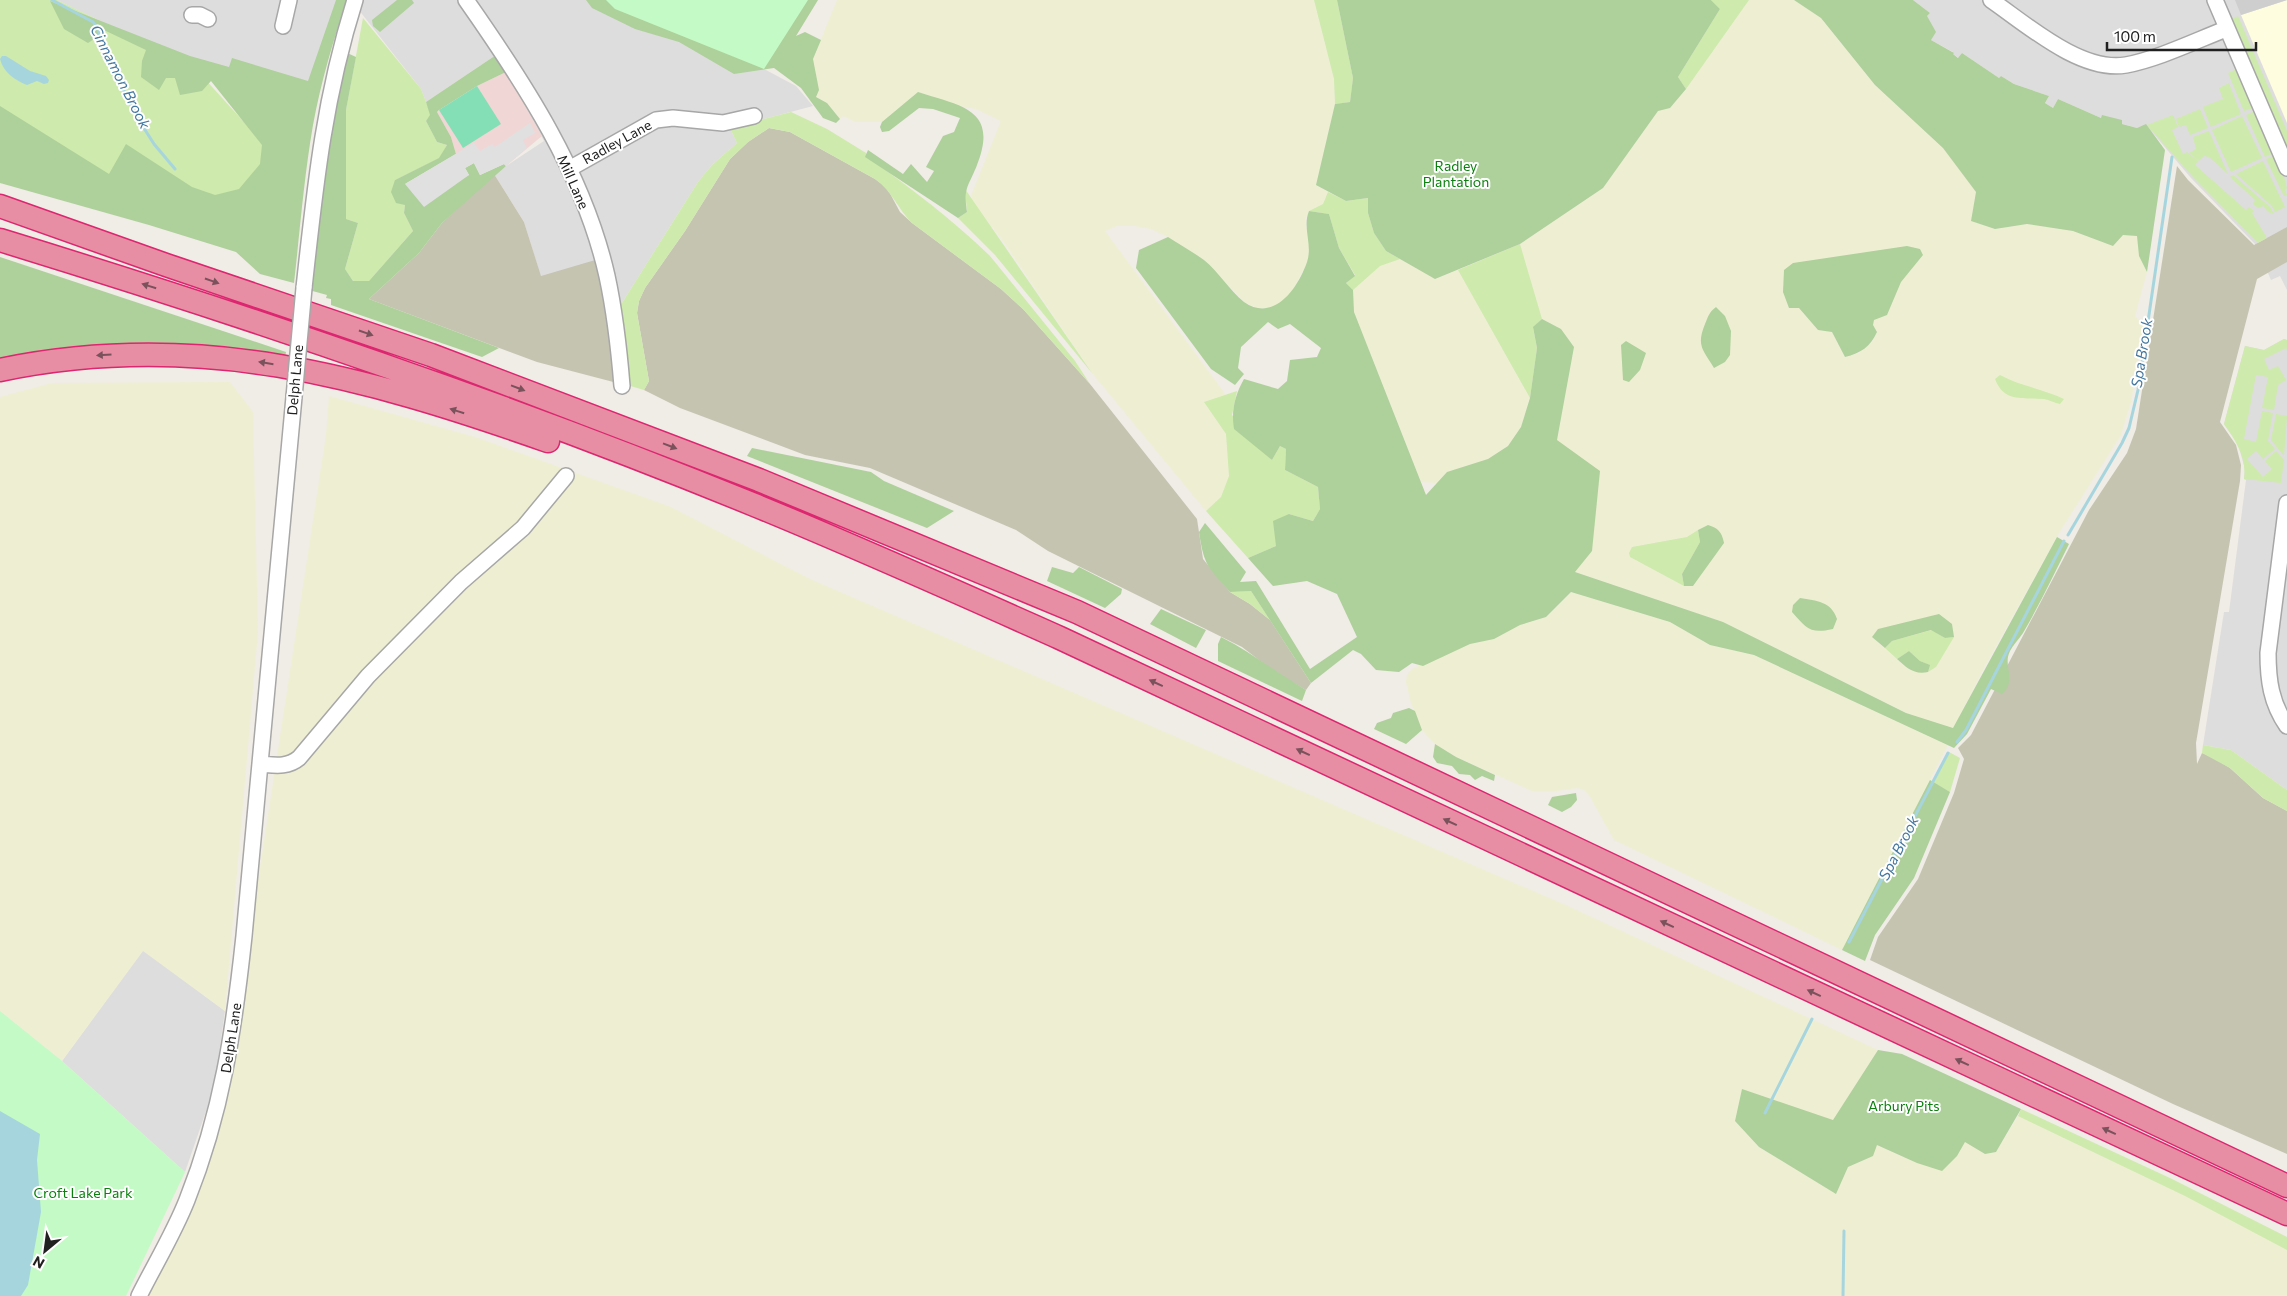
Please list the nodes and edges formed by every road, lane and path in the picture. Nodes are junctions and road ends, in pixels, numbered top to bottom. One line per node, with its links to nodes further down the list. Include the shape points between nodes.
1 (289, 0): 6 (street)
2 (355, 0): 21 (street, Delph Lane, bridge, via 320,142 311,213)
3 (466, 0): 10 (street, Mill Lane, via 518,77)
4 (1991, 0): 7 (street, via 2072,56 2100,64 2124,65)
5 (2215, 0): 7 (street)
6 (283, 27)
7 (2226, 29): 9 (street)
8 (754, 116): 10 (street, Radley Lane, via 723,123 681,118 656,120)
9 (2287, 168)
10 (569, 169): 16 (street, Mill Lane, via 592,225 607,275 618,337)
11 (0, 206): 14 (highway)
12 (0, 216): 14 (highway)
13 (0, 240): 19 (highway, one-way to 13, via 888,560 598,444 419,378)
14 (166, 265): 22 (highway, one-way to 22, via 431,355 759,480 1077,612)
15 (0, 370): 19 (highway, one-way to 15, via 595,458 471,415 357,381 266,362 172,354 84,356)
16 (622, 386)
17 (566, 476): 21 (street, via 523,528 461,582 368,676 299,758 283,766)
18 (2287, 503): 20 (street, via 2268,653 2272,697)
19 (1060, 638): 23 (highway, one-way to 19)
20 (2287, 726)
21 (260, 764): 28 (street, Delph Lane, via 236,1009 224,1082 186,1202)
22 (2162, 1126): 24 (highway); 25 (highway)
23 (2153, 1152): 26 (highway); 27 (highway)
24 (2287, 1178)
25 (2287, 1186)
26 (2287, 1214)
27 (2287, 1221)
28 (139, 1296)

